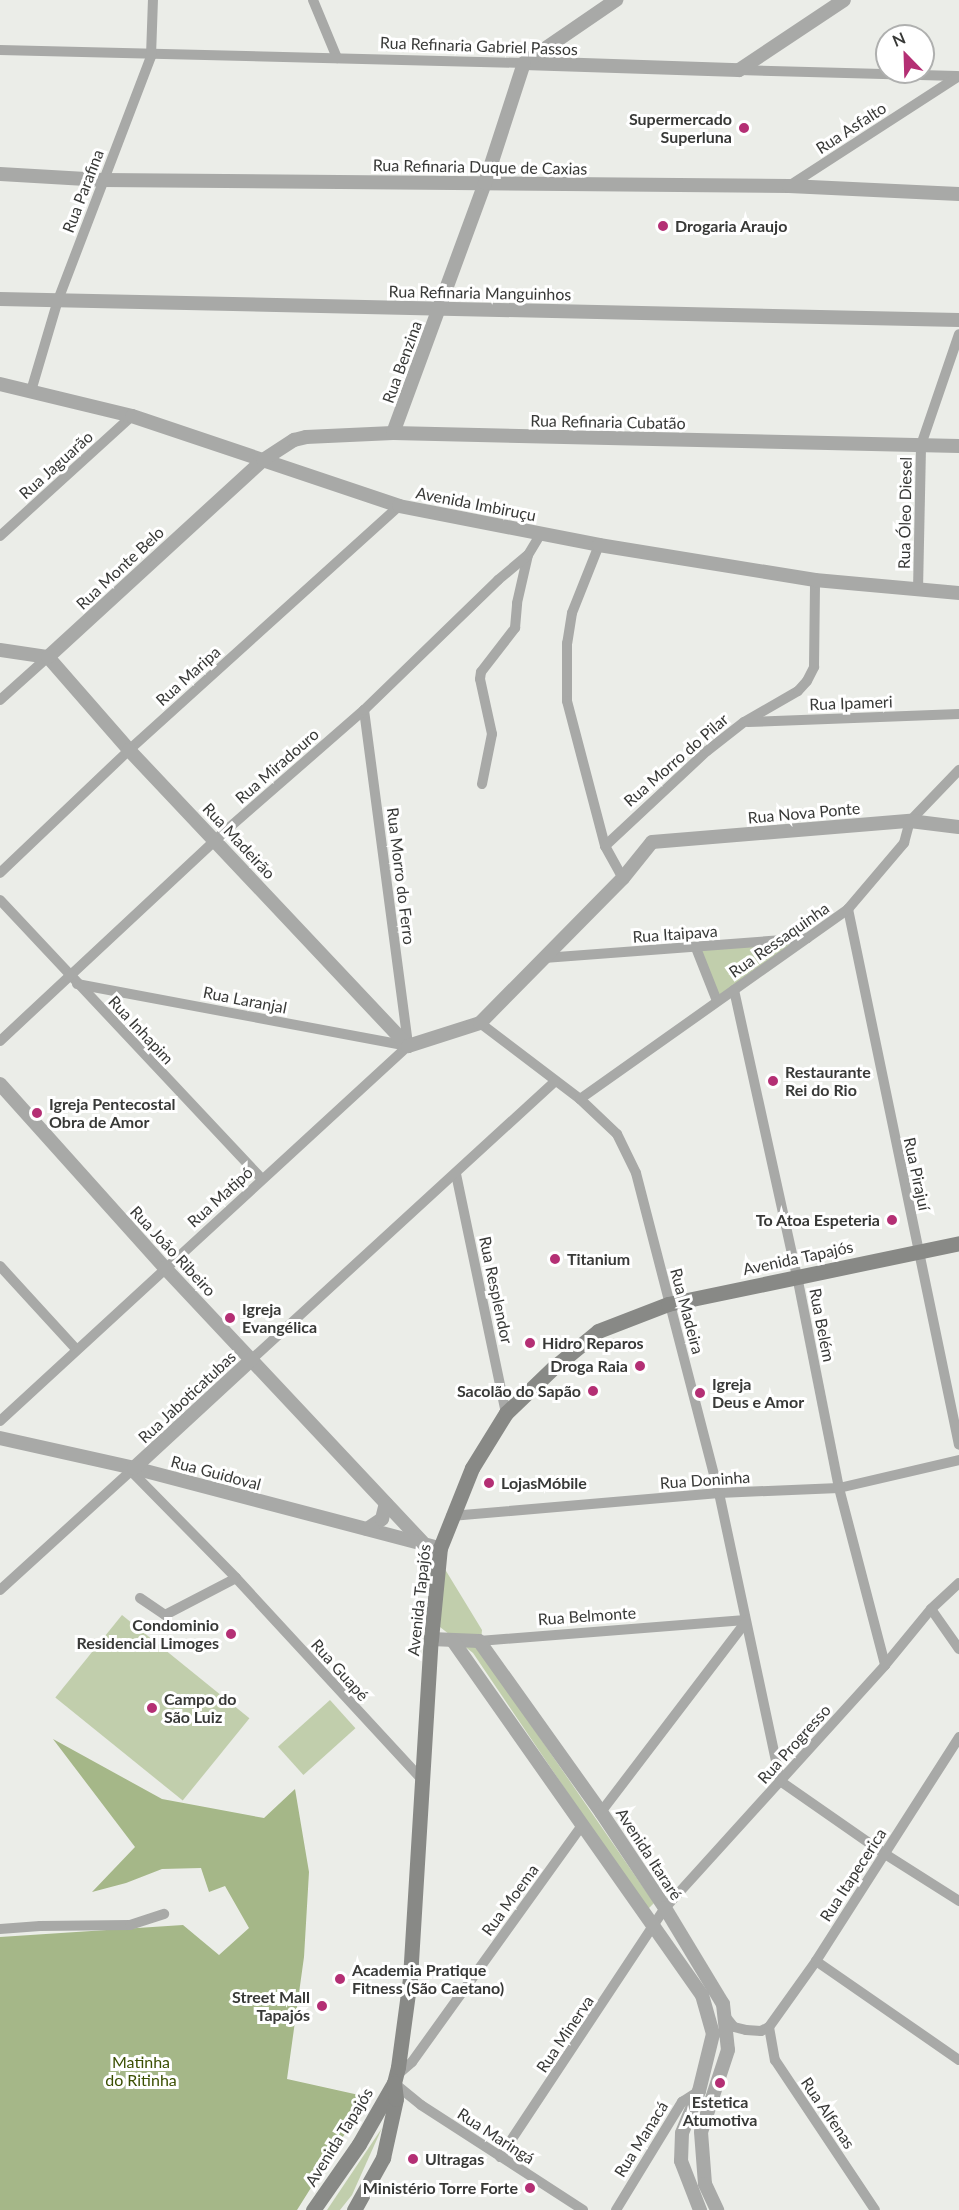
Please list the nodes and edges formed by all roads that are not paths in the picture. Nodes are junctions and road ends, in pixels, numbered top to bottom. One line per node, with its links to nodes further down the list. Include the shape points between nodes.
1 (153, 0): 6 (street, Rua Parafina)
2 (313, 0): 7 (street)
3 (616, 0): 8 (street)
4 (844, 0): 9 (street)
5 (0, 50): 6 (street, Rua Refinaria Gabriel Passos)
6 (151, 56): 7 (street, Rua Refinaria Gabriel Passos); 12 (street, Rua Parafina)
7 (337, 58): 8 (street, Rua Refinaria Gabriel Passos)
8 (524, 63): 9 (street, Rua Refinaria Gabriel Passos); 13 (street, Rua Benzina)
9 (739, 70): 10 (street, Rua Refinaria Gabriel Passos)
10 (958, 76): 14 (street, Rua Asfalto)
11 (0, 174): 12 (street, Rua Refinaria Duque de Caxias)
12 (104, 180): 13 (street, Rua Refinaria Duque de Caxias); 17 (street, Rua Parafina)
13 (485, 183): 14 (street, Rua Refinaria Duque de Caxias); 18 (street, Rua Benzina)
14 (789, 186): 15 (street, Rua Refinaria Duque de Caxias)
15 (959, 194)
16 (0, 299): 17 (street, Rua Refinaria Manguinhos)
17 (58, 300): 18 (street, Rua Refinaria Manguinhos); 22 (street, Rua Parafina)
18 (439, 308): 19 (street, Rua Refinaria Manguinhos); 24 (street, Rua Benzina)
19 (959, 320)
20 (959, 334): 25 (street, Rua Óleo Diesel)
21 (0, 384): 22 (street, Avenida Imbiruçu)
22 (31, 391): 23 (street, Avenida Imbiruçu)
23 (132, 416): 27 (street, Avenida Imbiruçu); 30 (street, Rua Jaguarão)
24 (393, 433): 25 (street, Rua Refinaria Cubatão); 27 (street, Rua Refinaria Cubatão, via 306,436)
25 (921, 445): 26 (street, Rua Refinaria Cubatão); 34 (street, Rua Óleo Diesel)
26 (959, 446)
27 (263, 460): 28 (street, Avenida Imbiruçu); 37 (street, Rua Monte Belo)
28 (399, 506): 29 (street, Avenida Imbiruçu); 42 (street, Rua Maripa)
29 (541, 533): 31 (street, Avenida Imbiruçu); 32 (street, Rua Miradouro)
30 (0, 536)
31 (599, 545): 33 (street, Avenida Imbiruçu); 48 (street, via 572,613 567,643 567,701)
32 (528, 555): 39 (street, Rua Miradouro); 44 (street, via 515,628 481,672 492,734)
33 (815, 580): 34 (street, Avenida Imbiruçu); 41 (street, Rua Morro do Pilar, via 814,667 807,681 798,691)
34 (918, 590): 35 (street, Avenida Imbiruçu)
35 (959, 593)
36 (0, 650): 37 (street)
37 (48, 657): 38 (street, Rua Monte Belo); 42 (street, Rua Madeirão)
38 (0, 700)
39 (364, 710): 47 (street, Rua Miradouro); 62 (street, Rua Morro do Ferro)
40 (959, 714): 41 (street, Rua Ipameri)
41 (744, 722): 48 (street, Rua Morro do Pilar)
42 (129, 750): 47 (street, Rua Madeirão); 49 (street, Rua Maripa)
43 (959, 770): 45 (street, Rua Ressaquinha)
44 (482, 784)
45 (910, 821): 46 (street, Rua Nova Ponte); 50 (street, Rua Nova Ponte, via 652,842); 52 (street, Rua Ressaquinha, via 904,843)
46 (959, 826)
47 (217, 840): 56 (street, Rua Miradouro); 62 (street, Rua Madeirão)
48 (605, 846): 50 (street)
49 (0, 873)
50 (623, 879): 55 (street)
51 (0, 900): 56 (street, Rua Inhapim)
52 (848, 909): 53 (street, Rua Ressaquinha); 69 (street, Rua Pirajuí)
53 (809, 938): 54 (street, Rua Itaipava); 58 (street, Rua Ressaquinha)
54 (696, 948): 55 (street, Rua Itaipava); 59 (street)
55 (544, 958): 60 (street)
56 (69, 975): 57 (street, Rua Inhapim); 61 (street, Rua Miradouro)
57 (77, 984): 62 (street, Rua Laranjal); 67 (street, Rua Inhapim)
58 (734, 990): 59 (street, Rua Ressaquinha); 72 (street, Rua Belém)
59 (717, 1001): 65 (street, Rua Ressaquinha)
60 (480, 1023): 62 (street); 63 (street, Rua Madeira)
61 (0, 1041)
62 (408, 1046): 67 (street, Rua Matipó)
63 (555, 1081): 65 (street, Rua Madeira); 66 (street, Rua Jaboticatubas)
64 (0, 1084): 71 (street, Rua João Ribeiro)
65 (580, 1099): 73 (street, Rua Madeira, via 617,1134 636,1173)
66 (456, 1174): 75 (street, Rua Jaboticatubas); 76 (street, Rua Resplendor)
67 (262, 1179): 71 (street, Rua Matipó)
68 (959, 1243): 69 (main road, Avenida Tapajós)
69 (918, 1251): 72 (main road, Avenida Tapajós); 79 (street, Rua Pirajuí)
70 (0, 1266): 74 (street)
71 (165, 1268): 74 (street, Rua Matipó); 75 (street, Rua João Ribeiro)
72 (797, 1276): 73 (main road, Avenida Tapajós); 82 (street, Rua Belém)
73 (668, 1304): 76 (main road, Avenida Tapajós, via 598,1330); 83 (street, Rua Madeira)
74 (76, 1349): 77 (street, Rua Matipó)
75 (252, 1359): 81 (street, Rua Jaboticatubas); 84 (street, Rua João Ribeiro)
76 (506, 1413): 85 (main road, Avenida Tapajós, via 472,1468)
77 (0, 1421)
78 (0, 1438): 81 (street, Rua Guidoval)
79 (959, 1445)
80 (959, 1460): 82 (street, Rua Doninha)
81 (133, 1470): 86 (street, Rua Guidoval); 89 (street, Rua Guapé); 91 (street, Rua Jaboticatubas)
82 (839, 1488): 83 (street, Rua Doninha); 99 (street, Rua Belém)
83 (719, 1493): 85 (street, Rua Doninha); 94 (street, Rua Madeira)
84 (386, 1503): 86 (street, via 382,1519); 87 (street, Rua João Ribeiro)
85 (451, 1516): 88 (main road, Avenida Tapajós)
86 (367, 1529): 87 (street, Rua Guidoval)
87 (422, 1542): 88 (street, Rua Guidoval)
88 (440, 1548): 95 (main road, Avenida Tapajós)
89 (236, 1578): 92 (street, via 165,1615); 101 (street, Rua Guapé)
90 (959, 1583): 93 (street, Rua Progresso)
91 (0, 1590)
92 (140, 1598)
93 (931, 1610): 98 (street); 99 (street, Rua Progresso)
94 (745, 1621): 97 (street, Rua Belmonte); 102 (street, Rua Madeira); 103 (street)
95 (431, 1639): 96 (street, Rua Belmonte); 101 (main road, Avenida Tapajós)
96 (453, 1641): 97 (street, Rua Belmonte); 104 (street)
97 (479, 1641): 103 (street, Avenida Itararé)
98 (959, 1649)
99 (885, 1665): 102 (street, Rua Progresso)
100 (959, 1737): 105 (street, Rua Itapecerica)
101 (423, 1781): 115 (main road, Avenida Tapajós, via 410,1978)
102 (780, 1781): 105 (street); 107 (street, Rua Progresso)
103 (601, 1812): 107 (street, Avenida Itararé)
104 (582, 1825): 109 (street); 115 (street, Rua Moema, via 412,2062)
105 (885, 1854): 106 (street); 111 (street, Rua Itapecerica)
106 (959, 1901)
107 (665, 1908): 109 (street, Rua Progresso); 112 (street, Avenida Itararé, via 723,2004)
108 (164, 1914): 110 (street, via 130,1925)
109 (654, 1927): 116 (street, via 702,1995 713,2034); 117 (street, Rua Minerva)
110 (0, 1929)
111 (816, 1961): 113 (street, Rua Itapecerica); 114 (street)
112 (725, 2016): 113 (street, via 734,2027 746,2030); 123 (street, Avenida Itararé, via 728,2050 708,2106 700,2151 705,2184)
113 (769, 2027): 124 (street, Rua Alfenas, via 775,2060)
114 (959, 2060)
115 (395, 2080): 117 (street, Rua Maringá); 118 (main road, Avenida Tapajós, via 359,2144); 119 (main road, Avenida Tapajós, via 396,2099 382,2158)
116 (699, 2091): 121 (street, Rua Manacá, via 682,2102); 122 (street, via 682,2133 681,2161)
117 (500, 2157): 120 (street, Rua Maringá)
118 (313, 2210)
119 (354, 2210)
120 (584, 2210)
121 (616, 2210)
122 (700, 2210)
123 (717, 2210)
124 (875, 2210)

